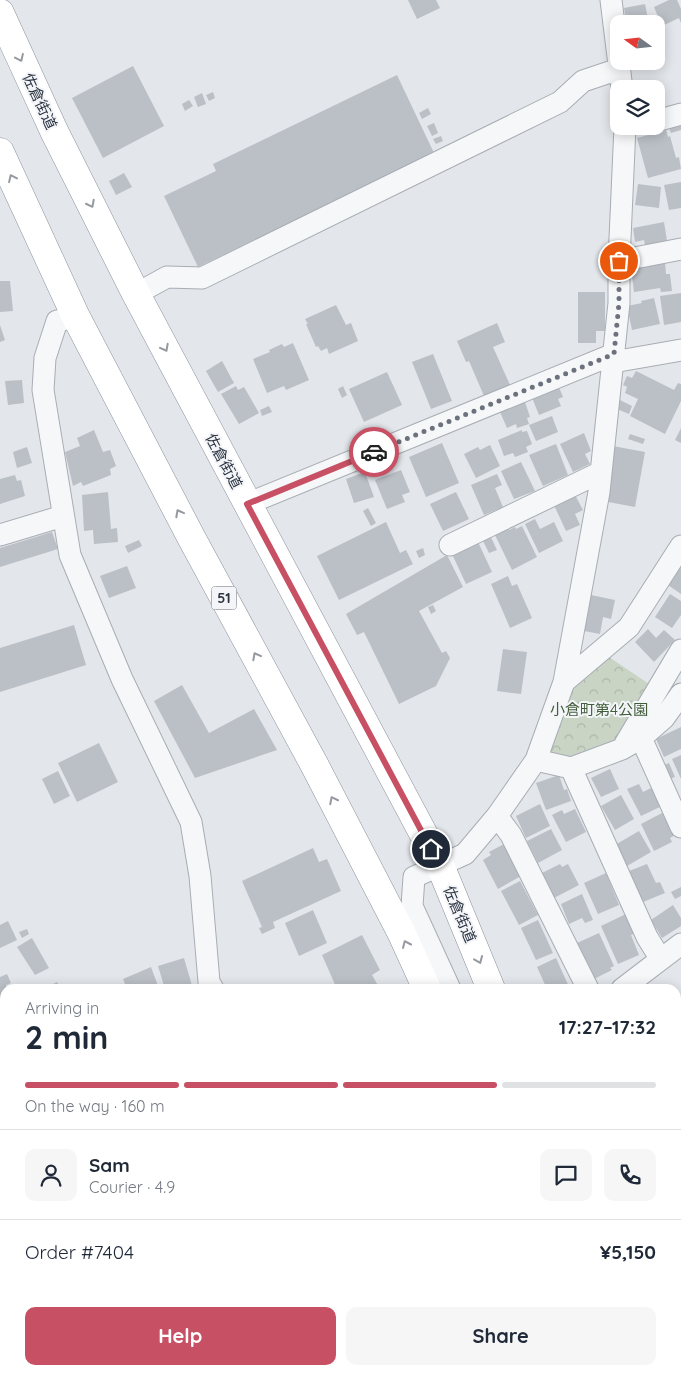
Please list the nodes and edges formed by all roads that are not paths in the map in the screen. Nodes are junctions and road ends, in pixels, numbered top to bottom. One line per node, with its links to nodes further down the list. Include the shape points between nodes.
1 (611, 0): 3 (street)
2 (0, 13): 10 (highway, 佐倉街道, one-way to 10, via 54,131)
3 (620, 79): 10 (street, via 583,81 560,102 202,278 166,276)
4 (681, 114): 5 (street)
5 (665, 118)
6 (630, 135): 9 (street)
7 (0, 152): 11 (highway, 51, one-way to 7)
8 (681, 249): 9 (street)
9 (619, 261): 13 (street, via 619,303)
10 (136, 294): 15 (highway, 佐倉街道, one-way to 15)
11 (76, 318): 16 (street, via 57,321 45,358 43,390); 33 (highway, 51, one-way to 11, via 401,932 315,766)
12 (681, 350): 13 (street)
13 (613, 358): 14 (street); 15 (street)
14 (601, 472): 18 (street); 21 (street)
15 (247, 504): 29 (highway, 佐倉街道)
16 (64, 516): 17 (street); 32 (street, via 70,555 122,679 191,822 200,876)
17 (0, 534)
18 (450, 545)
19 (681, 546): 21 (street, via 630,628)
20 (681, 650): 24 (street)
21 (564, 682): 25 (street)
22 (681, 694): 23 (street, via 664,718)
23 (641, 738): 24 (street); 28 (street)
24 (622, 749): 26 (street)
25 (536, 760): 26 (street); 27 (street)
26 (571, 768): 31 (street)
27 (497, 816): 29 (street, via 465,854); 36 (street, via 511,835)
28 (681, 827)
29 (440, 865): 34 (street, via 414,877 412,906); 35 (highway, 佐倉街道, one-way to 35)
30 (681, 944): 31 (street)
31 (660, 958): 37 (street)
32 (210, 984)
33 (424, 984)
34 (448, 984)
35 (489, 984)
36 (586, 984)
37 (628, 984)

